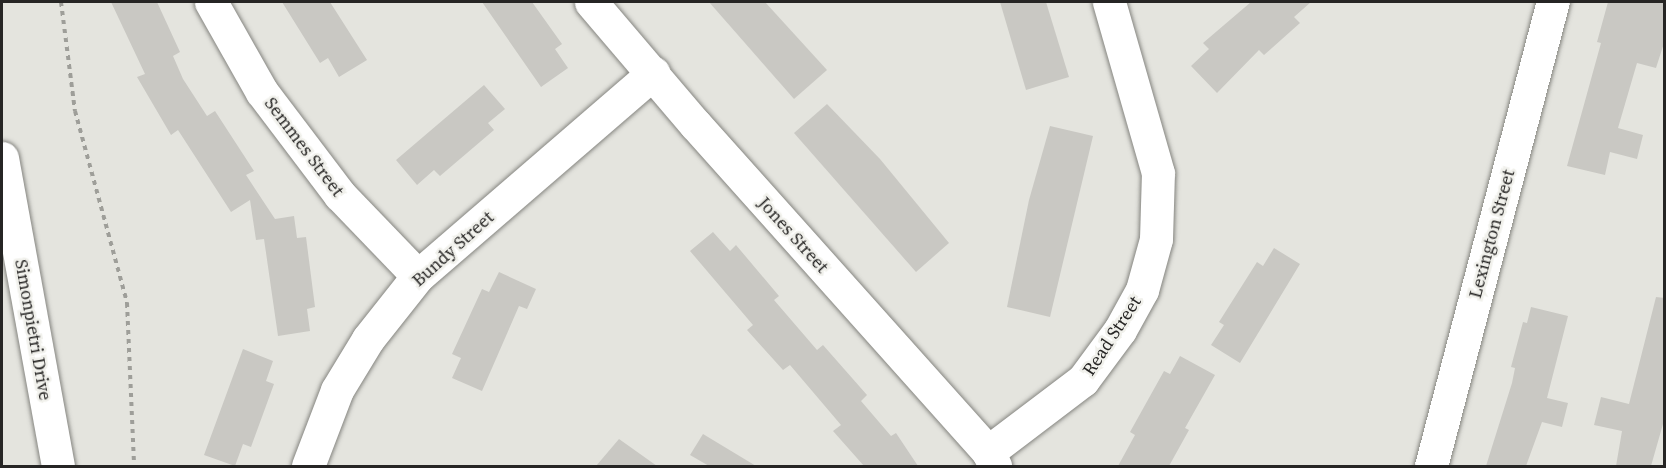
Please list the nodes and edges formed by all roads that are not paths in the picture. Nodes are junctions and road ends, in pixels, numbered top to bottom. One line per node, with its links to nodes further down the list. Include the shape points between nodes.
1 (211, 2): 7 (street, Semmes Street, via 262,92 340,195)
2 (591, 2): 5 (street, Jones Street)
3 (1109, 2): 8 (street, Read Street, via 1158,172 1153,249 1136,300 1120,330 1083,380)
4 (1553, 2): 11 (street, Lexington Street)
5 (653, 73): 7 (street, Bundy Street); 8 (street, Jones Street)
6 (2, 158): 9 (street, Simonpietri Drive)
7 (418, 276): 10 (street, Bundy Street, via 368,339 337,390)
8 (992, 459)
9 (58, 466)
10 (308, 466)
11 (1431, 466)

